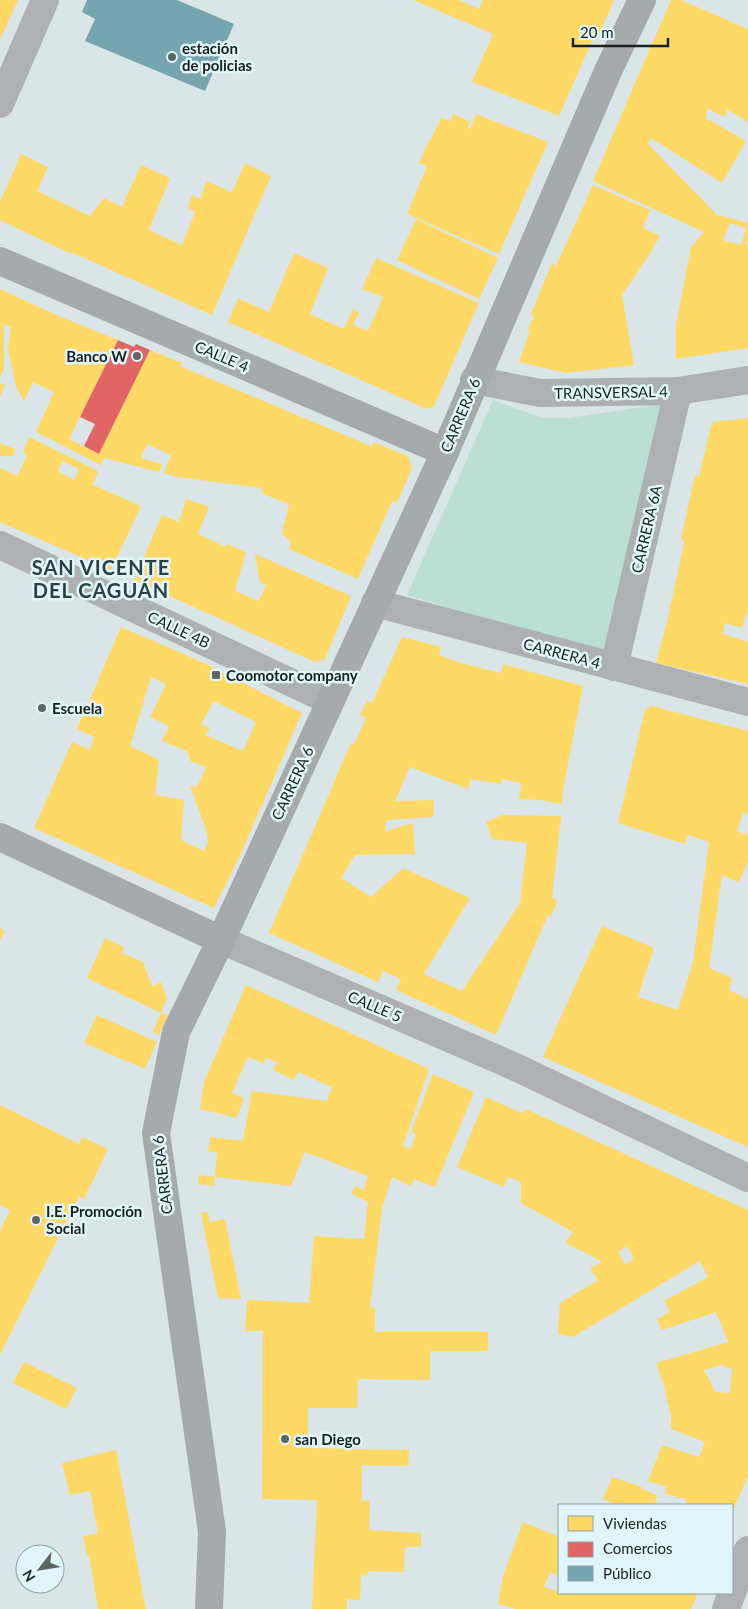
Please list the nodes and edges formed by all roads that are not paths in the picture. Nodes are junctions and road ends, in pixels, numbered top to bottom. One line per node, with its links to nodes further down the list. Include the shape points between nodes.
1 (45, 0): 3 (street)
2 (642, 0): 5 (main road, CARRERA 6)
3 (0, 104)
4 (0, 260): 8 (main road, CALLE 4)
5 (474, 380): 7 (street, TRANSVERSAL 4, via 540,393); 8 (main road, CARRERA 6)
6 (748, 380): 7 (street, TRANSVERSAL 4)
7 (678, 391): 11 (street, CARRERA 6A)
8 (444, 452): 10 (main road, CARRERA 6)
9 (0, 545): 12 (street, CALLE 4B)
10 (375, 603): 11 (street, CARRERA 4); 12 (main road, CARRERA 6)
11 (614, 667): 13 (street, CARRERA 4)
12 (330, 701): 15 (main road, CARRERA 6)
13 (748, 702)
14 (0, 837): 15 (main road, CALLE 5)
15 (221, 940): 16 (street, CALLE 5, via 511,1065); 19 (main road, CARRERA 6, via 176,1032 156,1133 212,1532)
16 (748, 1178)
17 (748, 1550): 18 (street)
18 (736, 1596)
19 (209, 1609)

